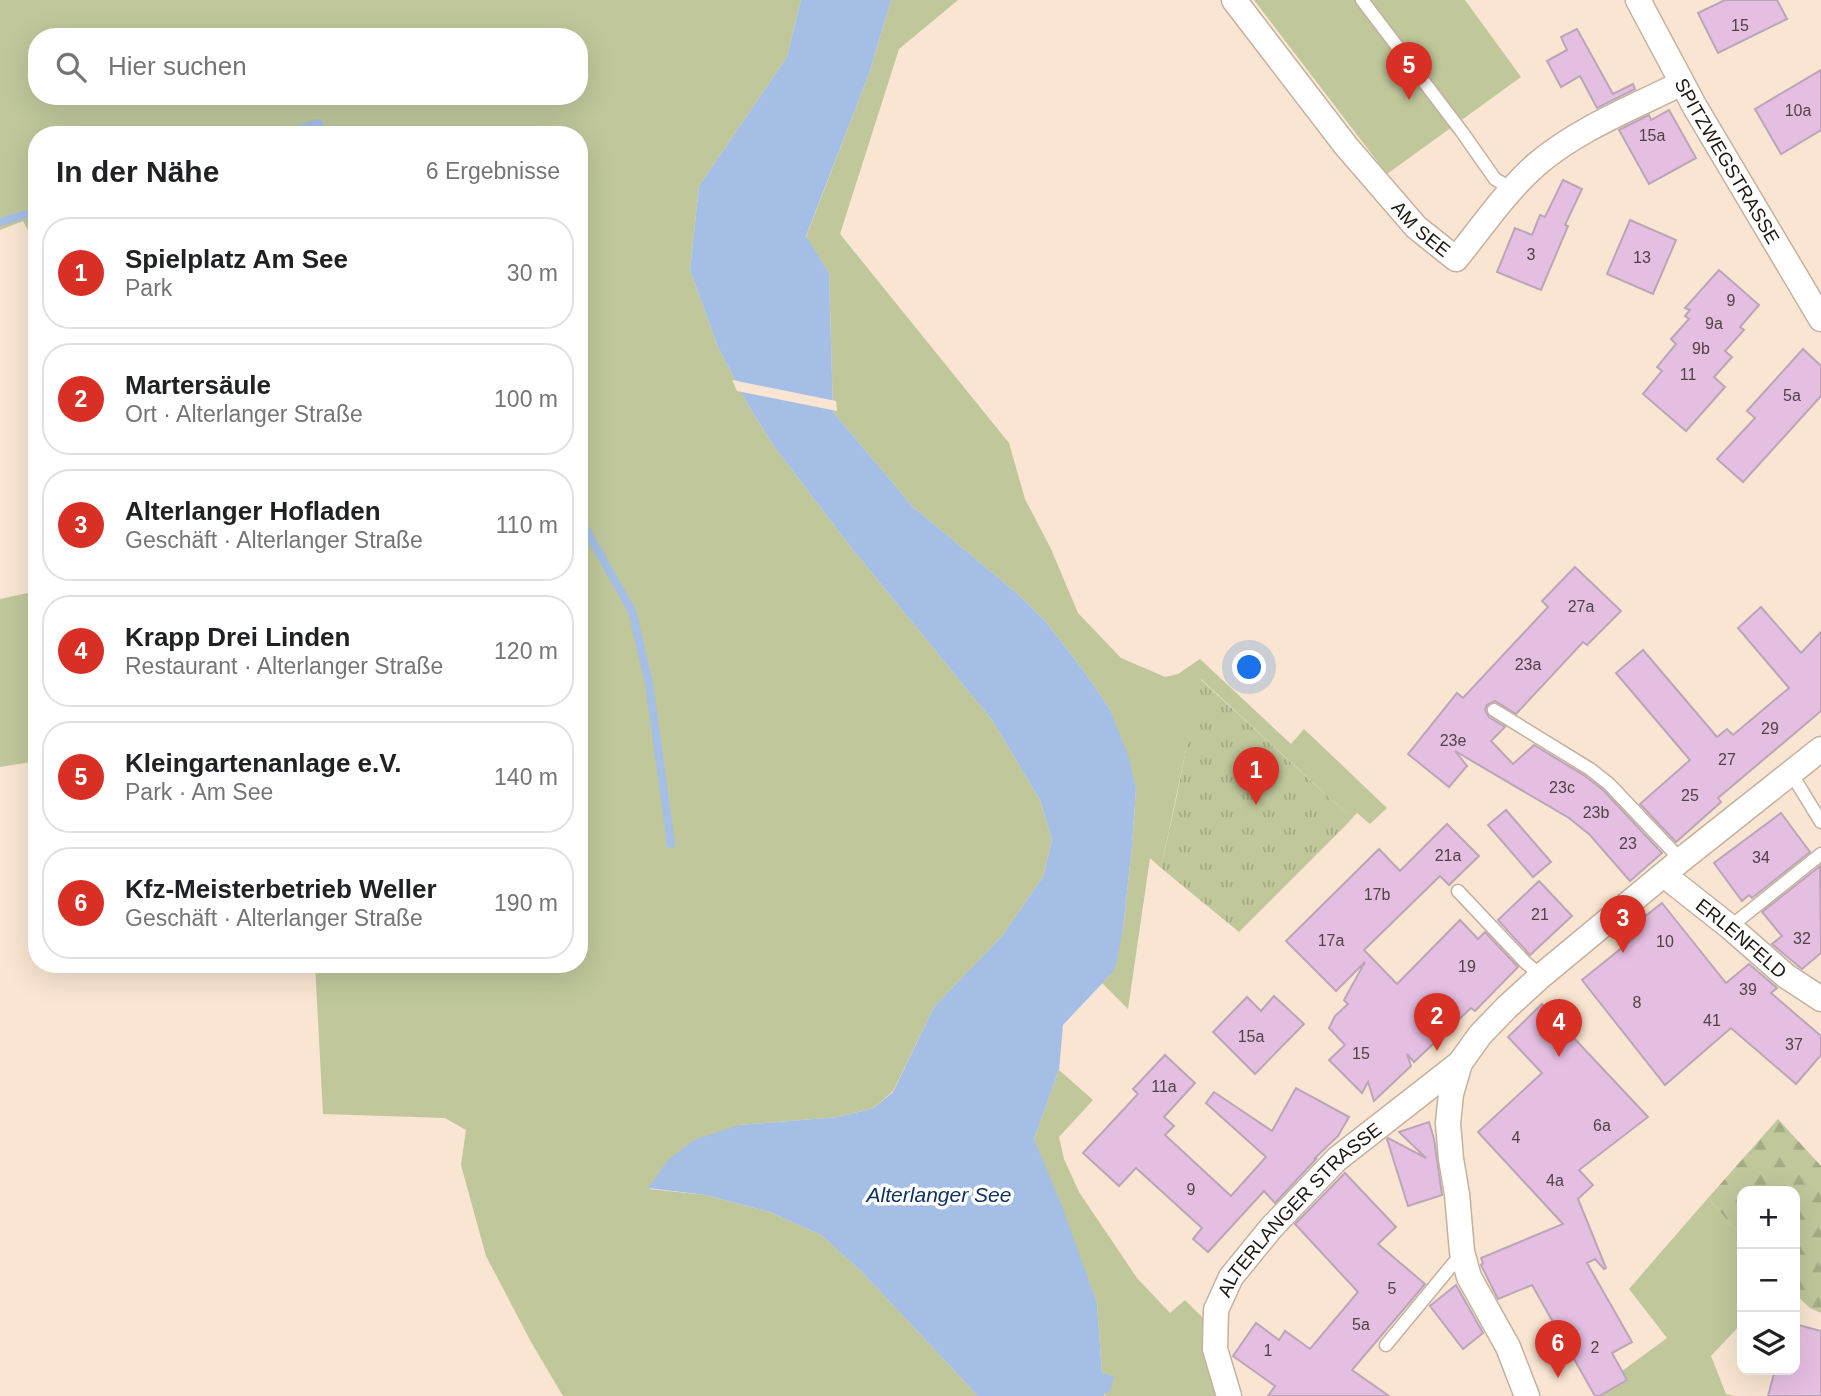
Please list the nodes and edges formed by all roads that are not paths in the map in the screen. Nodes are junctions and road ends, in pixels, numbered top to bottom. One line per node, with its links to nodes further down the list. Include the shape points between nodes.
1 (1234, 0): 5 (street, AM SEE, via 1346,146 1416,227 1457,259)
2 (1362, 0): 5 (lane, via 1495,179)
3 (1638, 0): 4 (street, SPITZWEGSTRASSE)
4 (1682, 83): 5 (street, AM SEE, via 1581,134); 6 (street, SPITZWEGSTRASSE)
5 (1511, 189)
6 (1821, 319)
7 (1494, 710): 12 (lane, via 1609,784)
8 (1821, 749): 9 (street, ALTERLANGER STRASSE)
9 (1791, 773): 10 (lane); 12 (street, ALTERLANGER STRASSE)
10 (1821, 822)
11 (1821, 854): 14 (lane)
12 (1673, 867): 14 (street, ERLENFELD); 15 (street, ALTERLANGER STRASSE)
13 (1458, 891): 15 (lane)
14 (1730, 927): 16 (street, ERLENFELD, via 1786,976)
15 (1541, 976): 17 (street, ALTERLANGER STRASSE, via 1480,1035)
16 (1821, 999)
17 (1460, 1063): 18 (street, ALTERLANGER STRASSE, via 1448,1123); 20 (street, ALTERLANGER STRASSE, via 1337,1158 1231,1277 1216,1310 1215,1349)
18 (1462, 1252): 19 (lane); 21 (street, ALTERLANGER STRASSE, via 1469,1277 1508,1347)
19 (1386, 1345)
20 (1228, 1396)
21 (1527, 1396)

